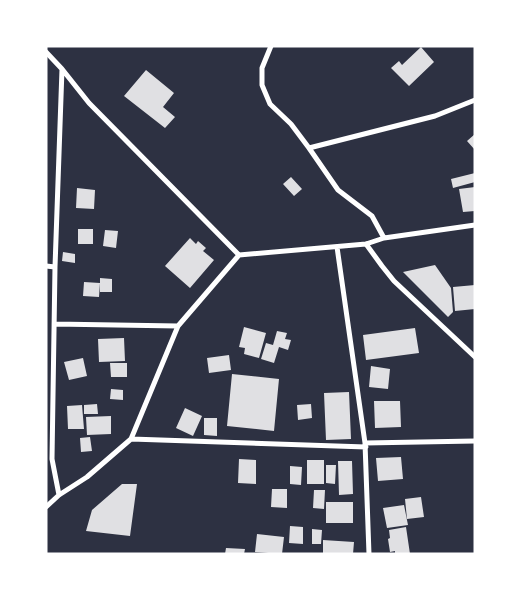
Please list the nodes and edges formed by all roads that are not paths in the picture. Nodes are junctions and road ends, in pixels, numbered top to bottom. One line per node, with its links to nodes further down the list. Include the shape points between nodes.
1 (272, 46): 5 (street, via 262,68 262,85 270,104)
2 (46, 52): 3 (street)
3 (62, 69): 10 (street, via 89,103); 12 (street)
4 (475, 100): 5 (street, via 435,116)
5 (310, 148): 7 (street, via 338,190 372,216)
6 (475, 225): 7 (street)
7 (384, 238): 8 (street)
8 (366, 244): 9 (street); 15 (street, via 394,281)
9 (337, 247): 10 (street); 18 (street)
10 (239, 255): 14 (street)
11 (46, 266): 12 (street)
12 (55, 267): 13 (street)
13 (54, 324): 14 (street); 19 (street, via 52,459)
14 (178, 326): 16 (street)
15 (475, 358)
16 (132, 440): 18 (street); 19 (street)
17 (475, 441): 18 (street)
18 (366, 445): 21 (street)
19 (59, 495): 20 (street)
20 (46, 507)
21 (369, 554)

